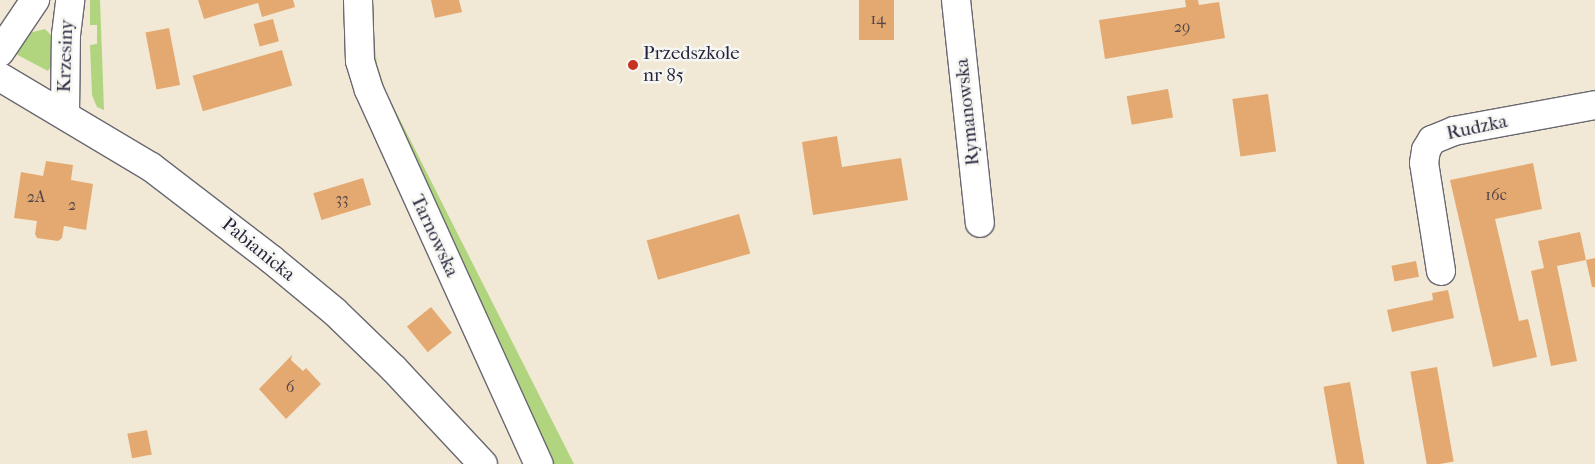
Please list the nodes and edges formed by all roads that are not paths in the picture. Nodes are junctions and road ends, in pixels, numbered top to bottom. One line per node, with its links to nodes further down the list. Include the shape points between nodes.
1 (35, 0): 5 (street)
2 (70, 0): 8 (street, Krzesiny)
3 (358, 0): 12 (street, Tarnowska, via 360,61 377,112)
4 (956, 0): 9 (street, Rymanowska)
5 (0, 52)
6 (0, 77): 8 (street, Pabianicka)
7 (1595, 104): 10 (street, Rudzka, via 1454,131 1432,140 1424,163)
8 (65, 113): 11 (street, Pabianicka, via 150,167 208,209 335,312)
9 (980, 224)
10 (1441, 271)
11 (484, 464)
12 (539, 464)

